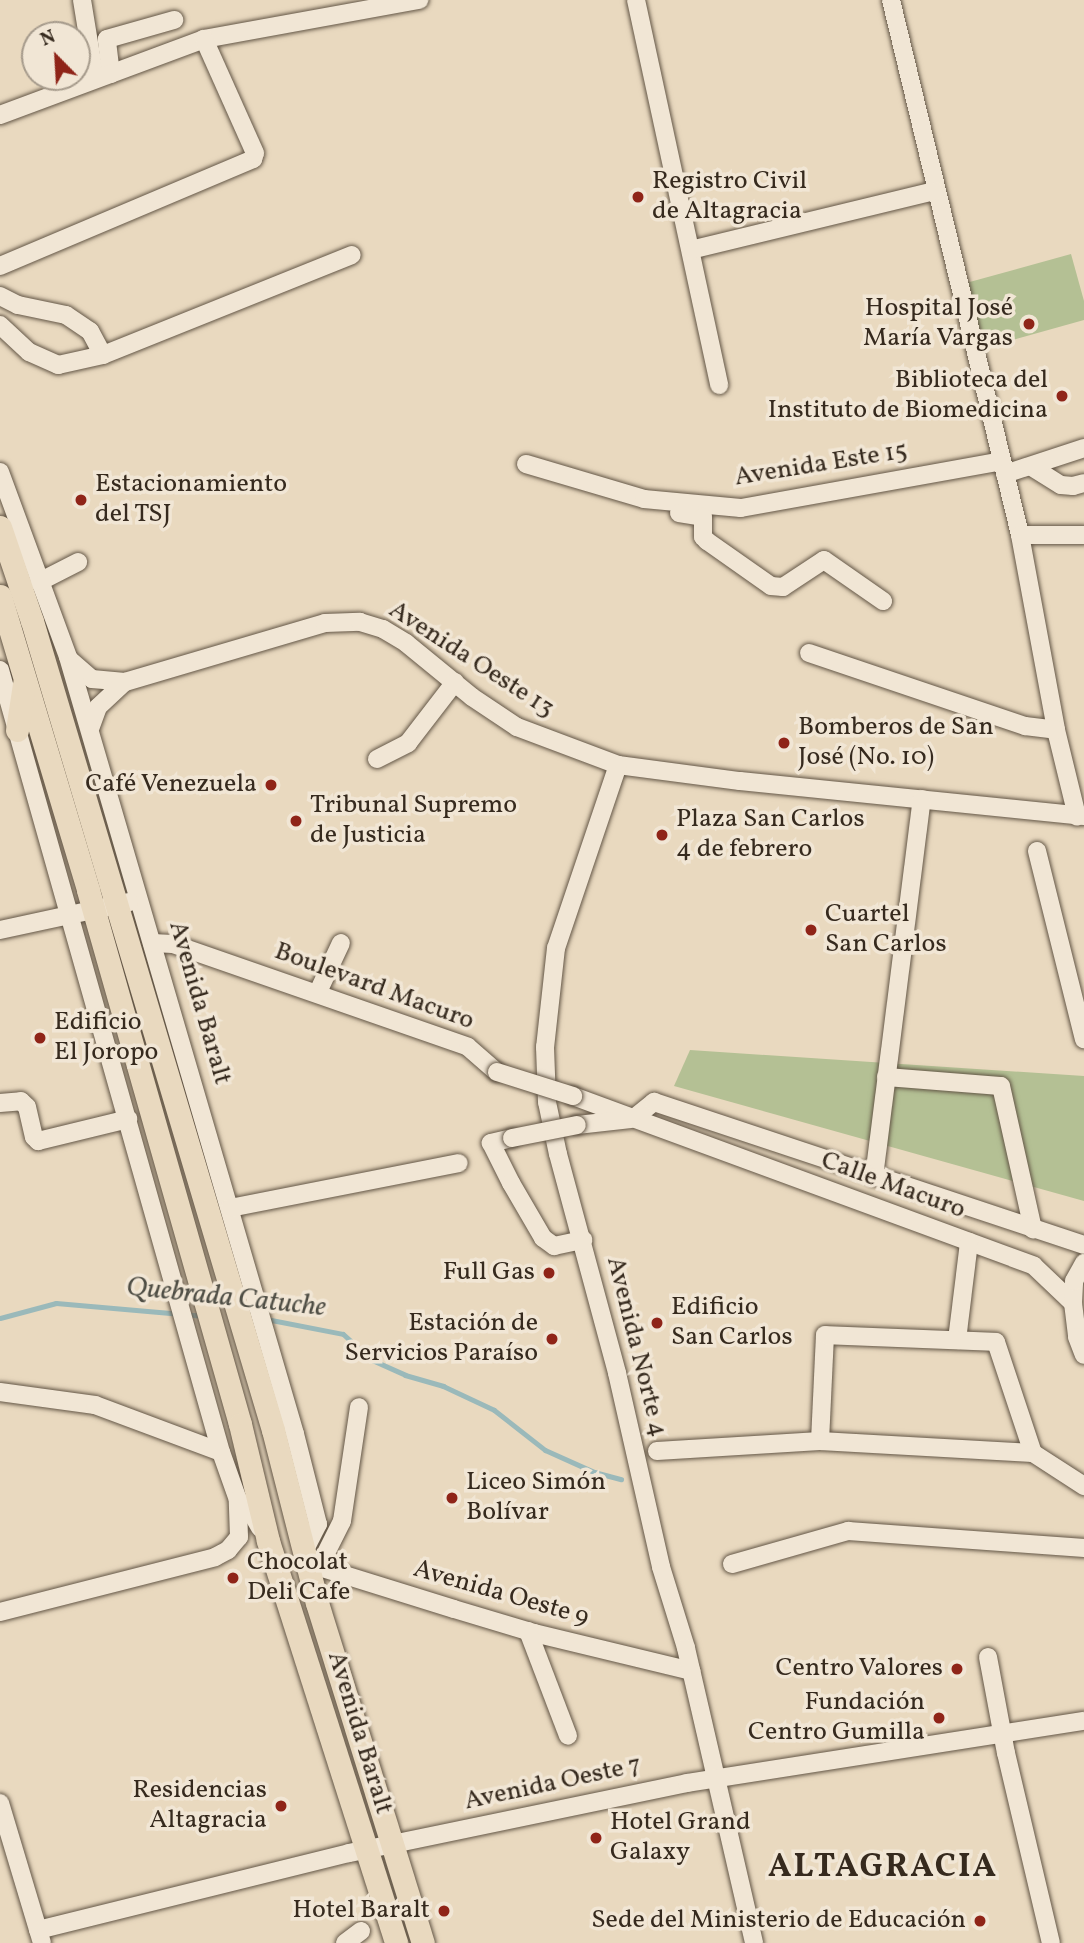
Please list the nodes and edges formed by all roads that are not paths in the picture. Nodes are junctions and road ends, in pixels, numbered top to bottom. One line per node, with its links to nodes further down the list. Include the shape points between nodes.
1 (82, 0): 7 (street)
2 (419, 0): 6 (street)
3 (636, 0): 10 (street)
4 (891, 0): 9 (street)
5 (174, 20): 7 (street, via 107,39)
6 (204, 40): 7 (street); 12 (street, via 255,153 253,159)
7 (103, 77): 8 (street)
8 (0, 115)
9 (935, 191): 10 (street); 20 (street)
10 (691, 250): 16 (street)
11 (352, 255): 15 (street)
12 (0, 266)
13 (0, 296): 15 (street, via 18,306 66,315 90,331)
14 (0, 325): 15 (street, via 29,352 58,365)
15 (103, 355)
16 (719, 385)
17 (1084, 448): 19 (street, Avenida Este 15)
18 (526, 464): 23 (street, Avenida Este 15)
19 (1032, 467): 20 (street, Avenida Este 15); 22 (street, via 1061,485)
20 (1004, 468): 23 (street, Avenida Este 15, via 741,508); 25 (street)
21 (0, 472): 28 (street, Avenida Baralt)
22 (1084, 482)
23 (644, 499): 30 (street, via 665,511 703,517 707,541 771,586 783,587 824,560)
24 (0, 527): 46 (main road, Avenida Baralt, via 32,621)
25 (1020, 535): 26 (street); 39 (street)
26 (1084, 535)
27 (78, 562): 28 (street)
28 (39, 582): 32 (street, Avenida Baralt)
29 (0, 596): 34 (main road, Avenida Baralt)
30 (883, 601)
31 (809, 653): 39 (street, via 1024,726)
32 (68, 657): 35 (street, Avenida Oeste 13, via 92,679); 37 (street, Avenida Baralt)
33 (0, 670): 38 (street, Avenida Baralt)
34 (25, 674): 38 (main road); 46 (main road, Avenida Baralt)
35 (125, 682): 36 (street, Avenida Oeste 13, via 342,621 391,633); 37 (street, Avenida Oeste 13, via 103,701)
36 (455, 682): 40 (street, via 408,743); 41 (street, Avenida Oeste 13, via 517,727)
37 (89, 729): 45 (street, Avenida Baralt)
38 (18, 730): 47 (street, Avenida Baralt)
39 (1056, 730): 43 (street)
40 (377, 759)
41 (618, 765): 42 (street, Avenida Oeste 13); 61 (street, Avenida Norte 4, via 562,924 547,1009 549,1115)
42 (922, 799): 43 (street, Avenida Oeste 13); 53 (street)
43 (1080, 816)
44 (1037, 851): 52 (street)
45 (139, 899): 46 (street); 49 (street, Avenida Baralt)
46 (104, 909): 47 (street); 70 (main road, Avenida Baralt); 77 (main road, Avenida Baralt)
47 (70, 916): 48 (street); 56 (street, Avenida Baralt)
48 (0, 930)
49 (152, 943): 51 (street, Boulevard Macuro, via 173,944); 59 (street, Avenida Baralt)
50 (341, 943): 51 (street)
51 (318, 992): 55 (street, Boulevard Macuro, bridge, via 468,1047 497,1072)
52 (1084, 1040)
53 (886, 1077): 58 (street); 60 (street, via 1001,1086)
54 (0, 1103): 56 (street, via 21,1101 38,1141)
55 (634, 1118): 58 (street, via 654,1102); 61 (street, bridge, via 491,1143 543,1238 554,1246); 62 (street, Calle Macuro)
56 (128, 1119): 73 (street, Avenida Baralt)
57 (459, 1163): 59 (street)
58 (874, 1177): 60 (street)
59 (230, 1208): 70 (street, Avenida Baralt)
60 (1033, 1228): 63 (street)
61 (583, 1240): 84 (street, Avenida Norte 4, via 661,1567)
62 (969, 1242): 65 (street, Calle Macuro, via 1034,1266); 66 (street)
63 (1084, 1245)
64 (1084, 1263): 65 (street, via 1074,1281)
65 (1073, 1303): 67 (street)
66 (957, 1340): 71 (street, via 825,1335); 74 (street, via 996,1342)
67 (1084, 1355)
68 (0, 1392): 73 (street, via 95,1405)
69 (359, 1407): 79 (street, via 342,1521)
70 (284, 1432): 79 (main road, Avenida Baralt)
71 (820, 1441): 72 (street); 74 (street)
72 (657, 1451)
73 (221, 1452): 76 (street, Avenida Baralt)
74 (1033, 1453): 75 (street)
75 (1084, 1486)
76 (238, 1500): 77 (street, Avenida Baralt, via 248,1507); 81 (street, via 239,1537 215,1558)
77 (268, 1541): 91 (main road, Avenida Baralt)
78 (1084, 1548): 80 (street, via 848,1531)
79 (312, 1559): 82 (street, Avenida Oeste 9); 90 (main road, Avenida Baralt)
80 (732, 1564)
81 (0, 1612)
82 (528, 1631): 84 (street, Avenida Oeste 9); 87 (street)
83 (988, 1657): 86 (street)
84 (691, 1671): 88 (street, Avenida Norte 4)
85 (1084, 1721): 86 (street, Avenida Oeste 7)
86 (1003, 1733): 88 (street, Avenida Oeste 7); 98 (street)
87 (568, 1736)
88 (714, 1778): 90 (street, Avenida Oeste 7); 97 (street, Avenida Norte 4)
89 (0, 1803): 93 (street)
90 (392, 1845): 91 (street, Avenida Oeste 7); 96 (main road, Avenida Baralt)
91 (366, 1850): 93 (street, Avenida Oeste 7); 95 (main road, Avenida Baralt)
92 (361, 1931): 94 (street)
93 (40, 1936)
94 (345, 1943)
95 (397, 1943)
96 (423, 1943)
97 (754, 1943)
98 (1051, 1943)

